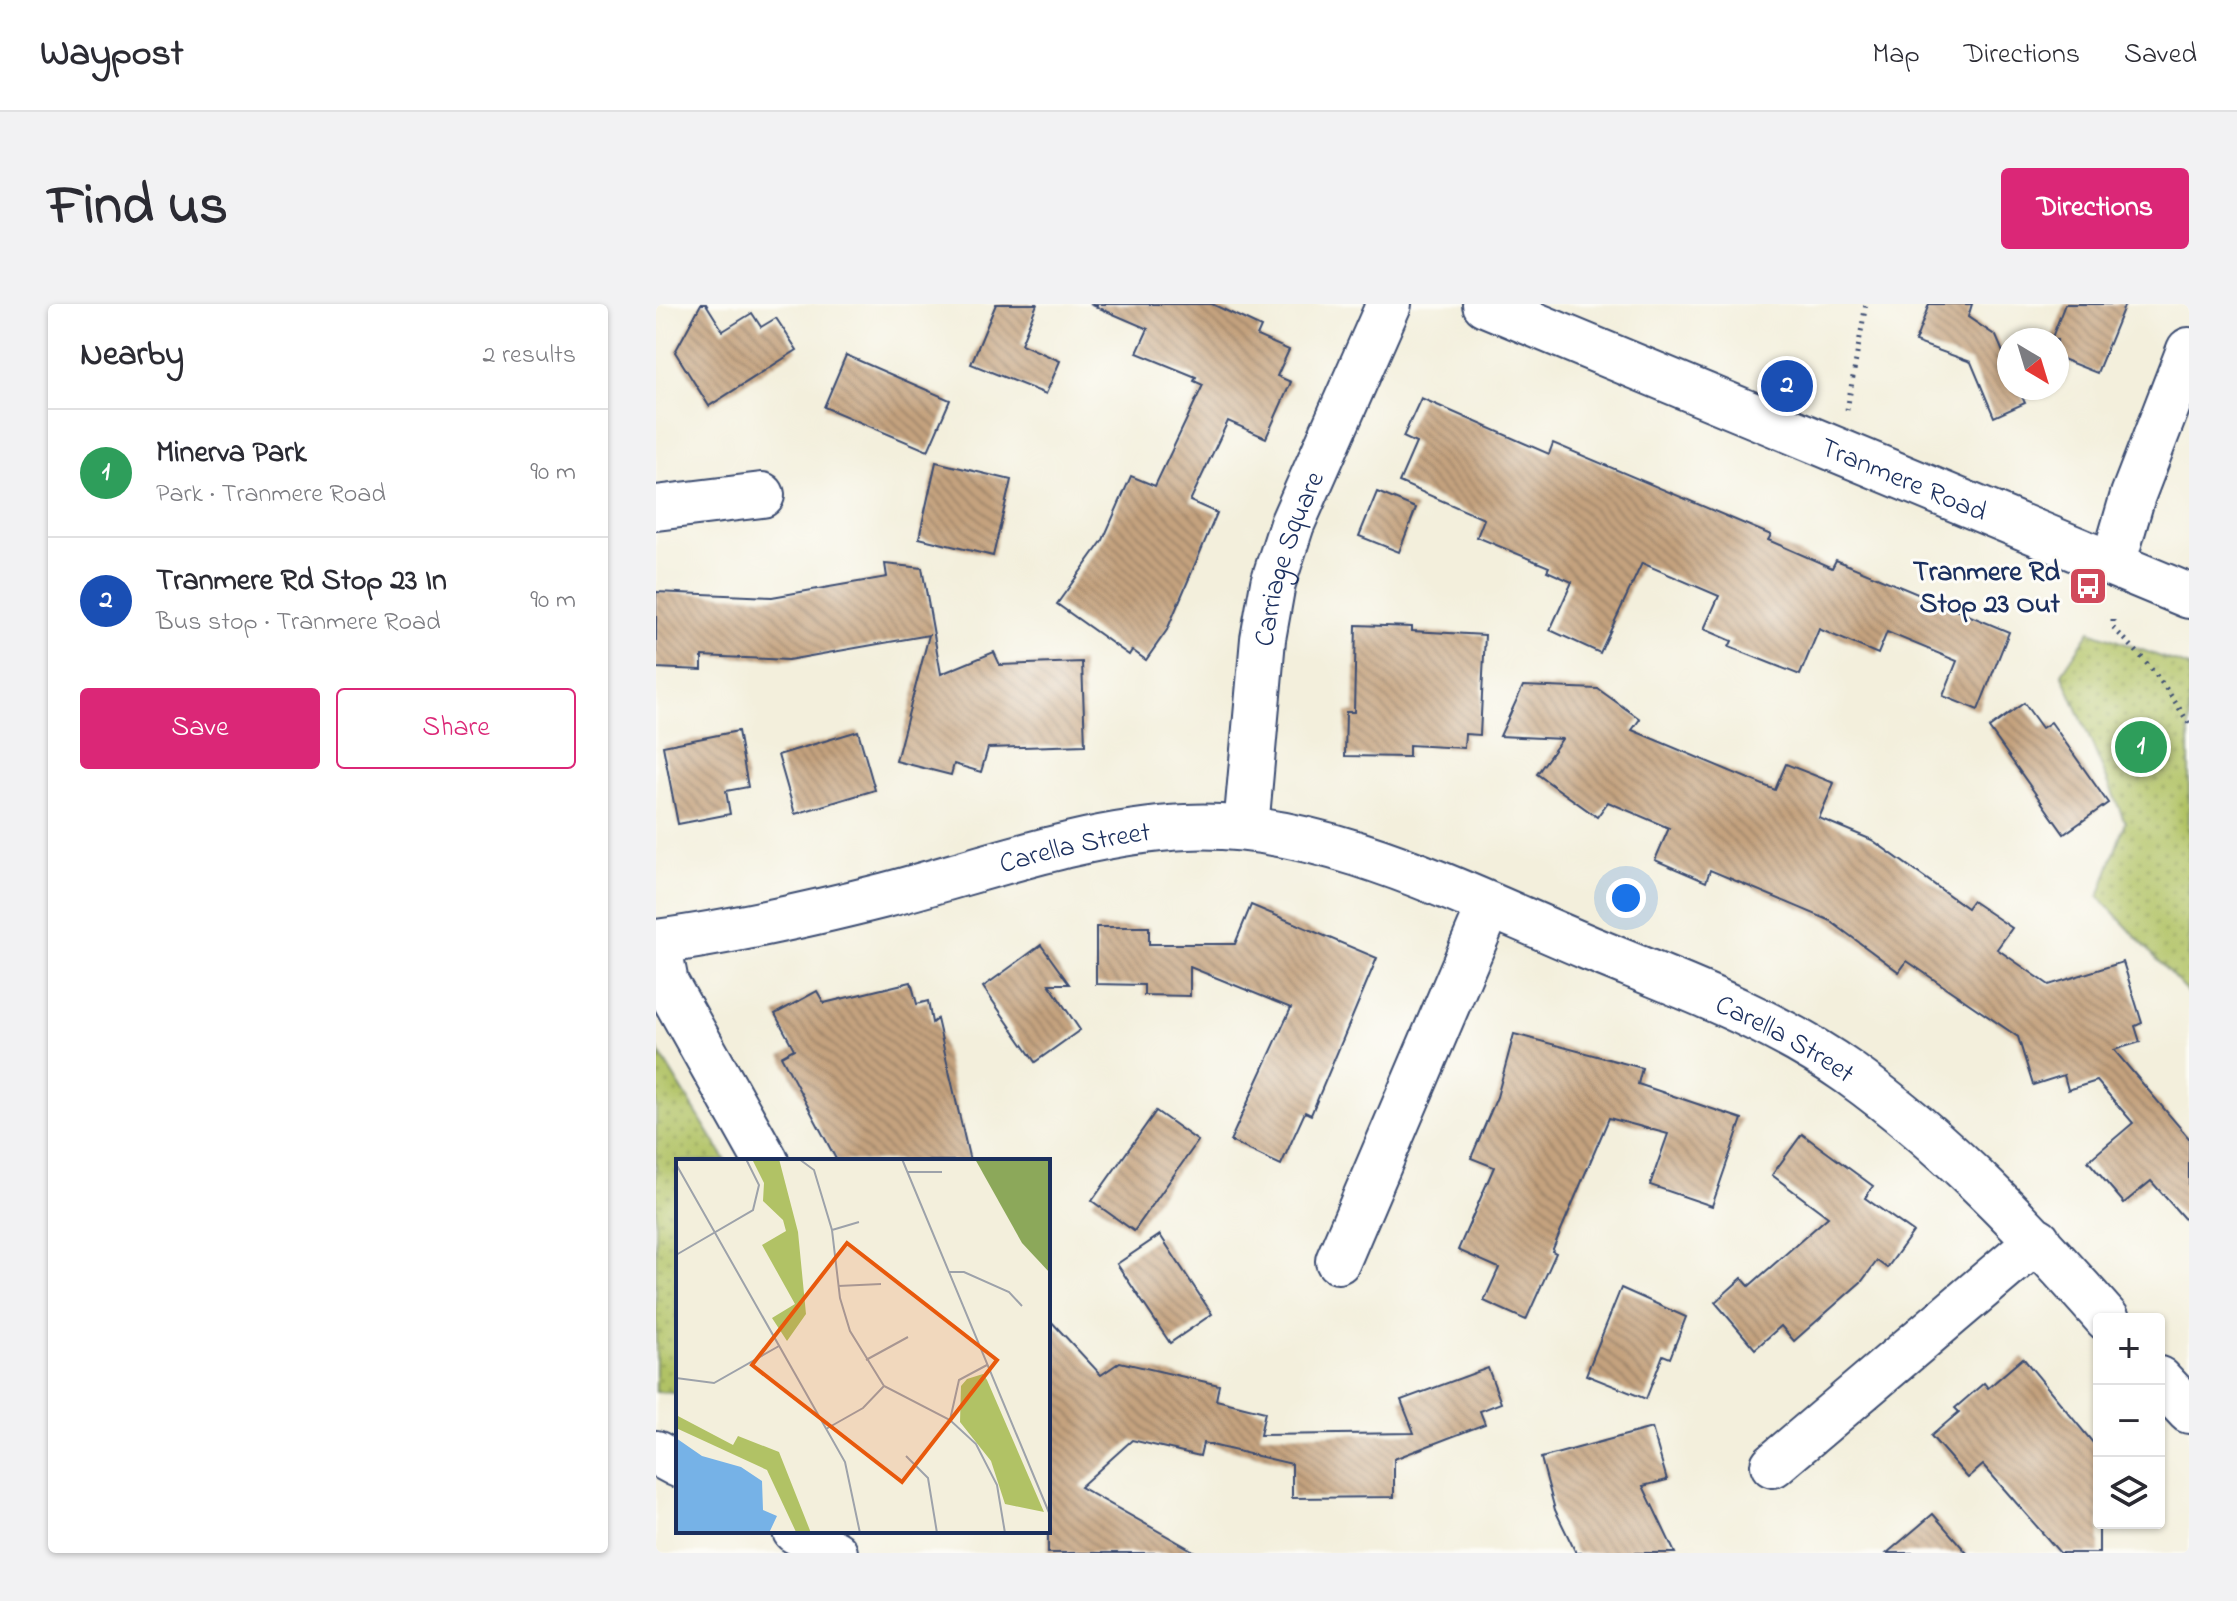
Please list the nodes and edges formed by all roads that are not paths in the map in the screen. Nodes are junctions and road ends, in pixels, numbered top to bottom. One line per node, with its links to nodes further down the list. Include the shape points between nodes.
1 (1389, 304): 8 (street, Carriage Square, via 1292,524 1273,583)
2 (1485, 304): 6 (street, Tranmere Road)
3 (2189, 350): 6 (street, via 2133,495)
4 (762, 495): 5 (street)
5 (656, 508)
6 (2113, 564): 7 (street, Tranmere Road)
7 (2189, 596)
8 (1246, 828): 9 (street, Carella Street, via 1317,841); 10 (street, Carella Street, via 1185,827 1097,839 768,923)
9 (1489, 907): 12 (street, Carella Street, via 1736,1009 1794,1039 1902,1113); 13 (street)
10 (657, 942): 11 (street, via 666,983)
11 (765, 1159)
12 (2038, 1240): 14 (street, Carella Street); 19 (street)
13 (1338, 1261)
14 (2102, 1313)
15 (2165, 1385): 16 (street)
16 (2189, 1411)
17 (656, 1453): 18 (street)
18 (676, 1464)
19 (1773, 1465)
20 (799, 1533): 21 (street)
21 (835, 1553)

